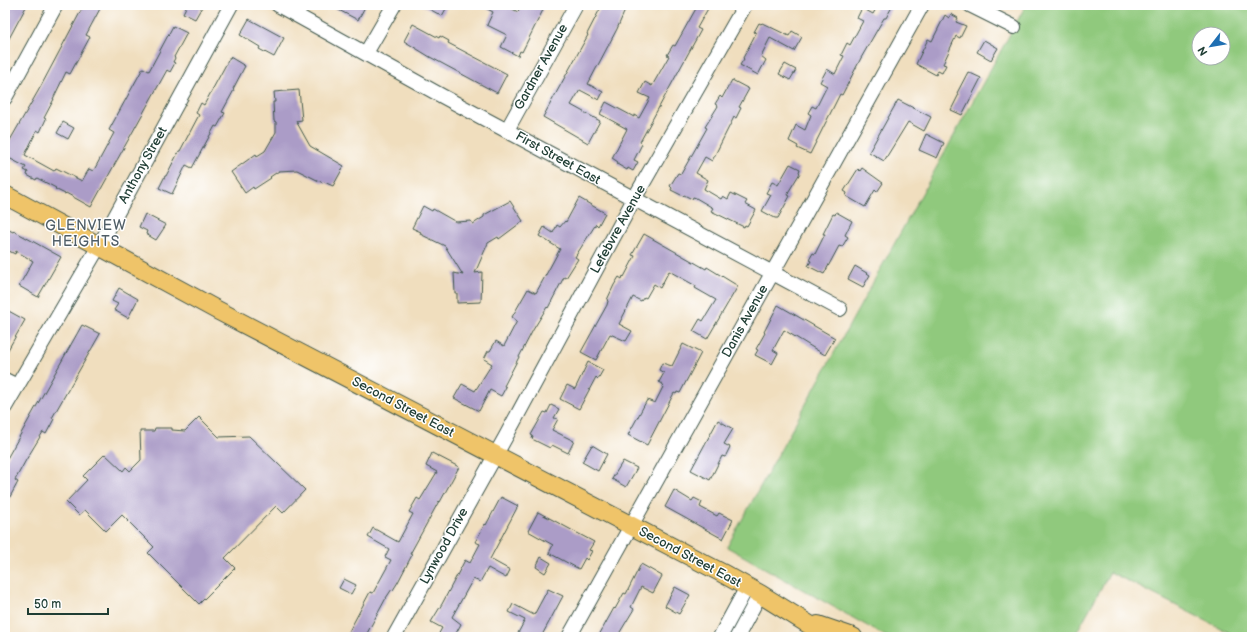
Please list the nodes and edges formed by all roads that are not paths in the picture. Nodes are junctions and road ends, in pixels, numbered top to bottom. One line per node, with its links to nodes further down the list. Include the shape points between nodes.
1 (56, 5): 11 (street)
2 (231, 5): 15 (street, Anthony Street)
3 (278, 5): 10 (street, First Street East)
4 (394, 5): 10 (street)
5 (576, 5): 12 (street, Gardner Avenue)
6 (745, 5): 14 (street, Lefebvre Avenue)
7 (922, 5): 16 (street, Danis Avenue)
8 (970, 5): 9 (street)
9 (1014, 27)
10 (366, 54): 12 (street, First Street East)
11 (5, 98)
12 (506, 130): 14 (street, First Street East)
13 (5, 195): 15 (main road, Second Street East)
14 (634, 199): 16 (street, First Street East); 20 (street, Lefebvre Avenue)
15 (99, 246): 18 (street, Anthony Street); 20 (main road, Second Street East)
16 (772, 273): 17 (street, First Street East); 21 (street, Danis Avenue)
17 (840, 309)
18 (11, 383): 19 (street, Anthony Street)
19 (5, 407)
20 (495, 455): 21 (main road, Second Street East); 24 (street, Lynwood Drive)
21 (631, 525): 22 (main road, Second Street East); 25 (street, Danis Avenue)
22 (754, 590): 23 (main road, Second Street East); 26 (street); 27 (street)
23 (801, 620): 28 (main road, Second Street East); 29 (main road, Second Street East)
24 (394, 637)
25 (569, 637)
26 (720, 637)
27 (737, 637)
28 (829, 637)
29 (853, 637)

